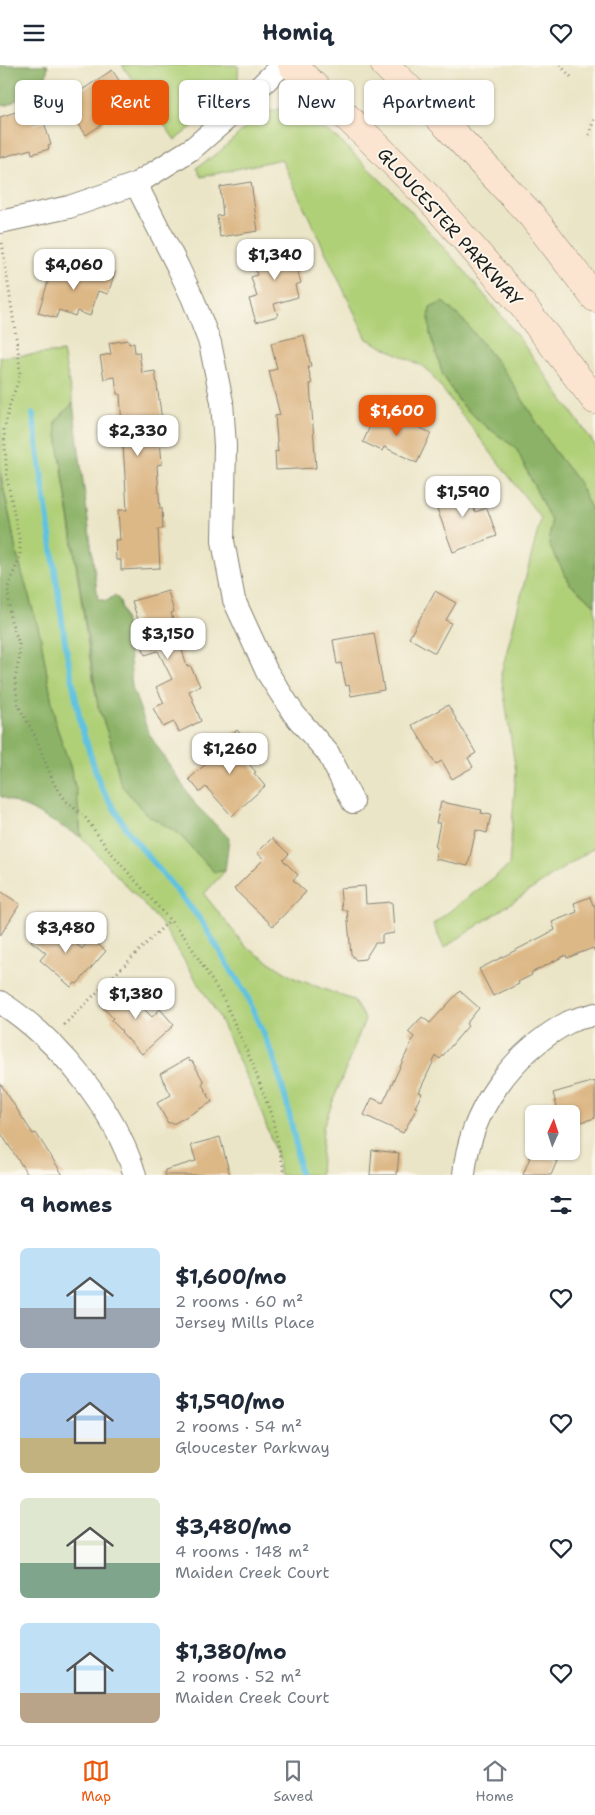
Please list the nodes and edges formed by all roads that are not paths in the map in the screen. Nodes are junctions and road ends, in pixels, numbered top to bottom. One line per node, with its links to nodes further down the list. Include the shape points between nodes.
1 (282, 65): 4 (street, via 193,149)
2 (292, 65): 7 (main road, GLOUCESTER PARKWAY, via 430,199 523,306)
3 (385, 65): 6 (main road, via 532,216)
4 (136, 184): 5 (street); 8 (street, via 194,299 210,343 222,402 226,446 223,541 234,601 267,672 294,714 328,753)
5 (1, 232)
6 (595, 298)
7 (595, 401)
8 (353, 802)
9 (0, 1001): 11 (street, via 49,1041 104,1108)
10 (595, 1014): 12 (street, via 571,1021 547,1036 506,1073 476,1124 465,1158)
11 (135, 1175)
12 (464, 1175)

